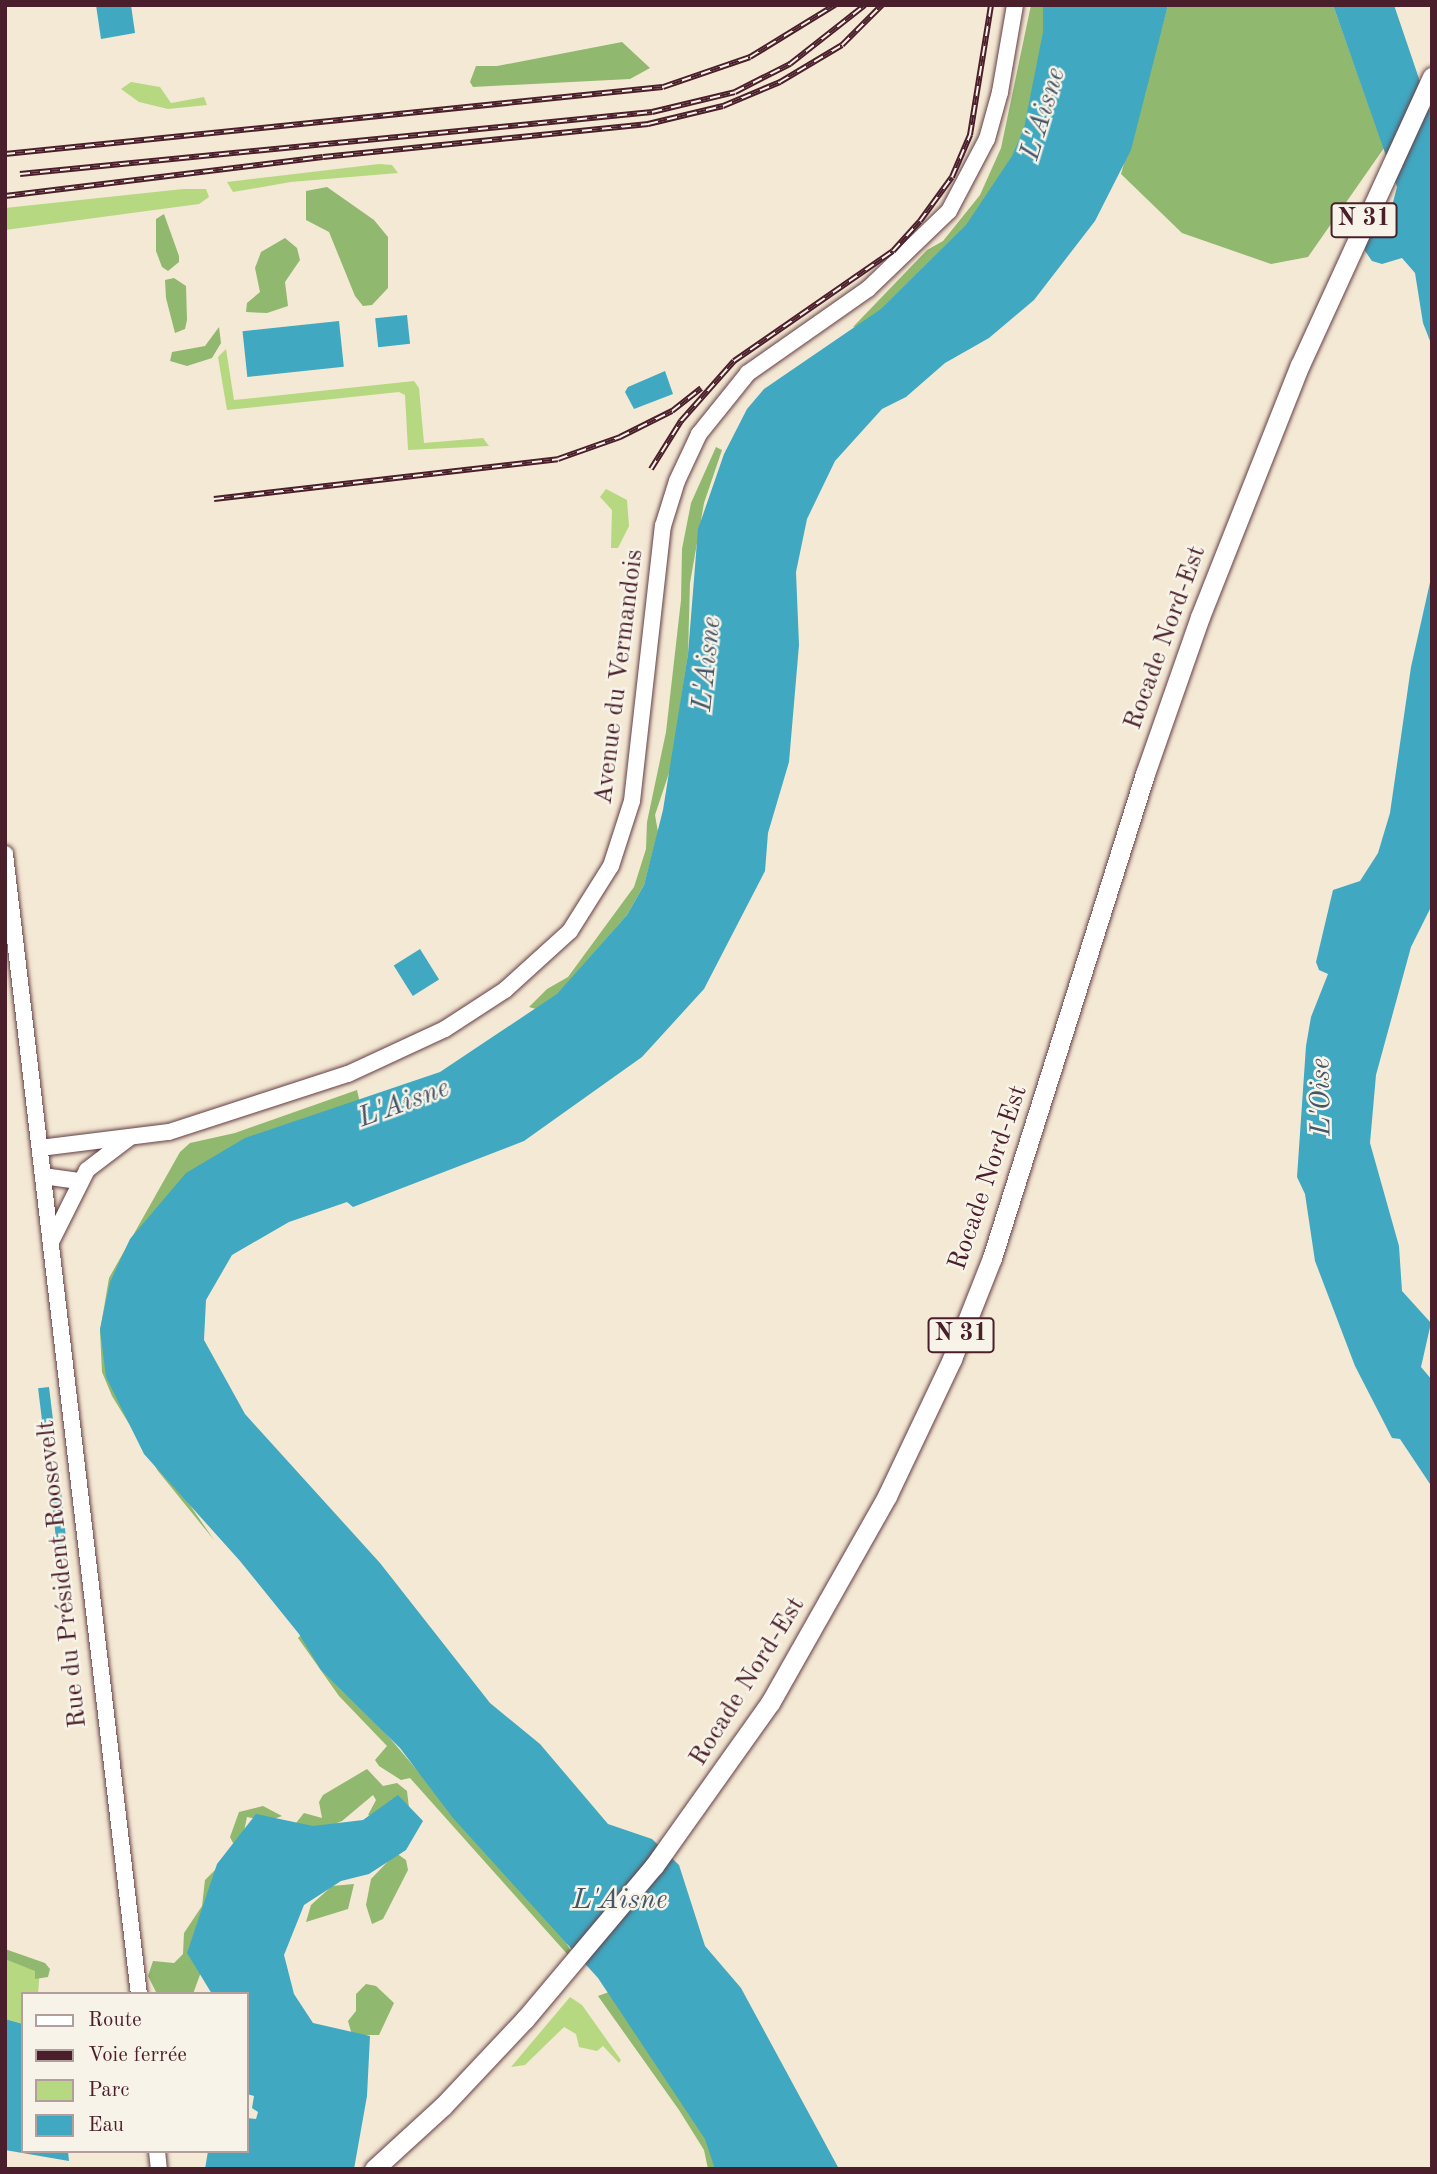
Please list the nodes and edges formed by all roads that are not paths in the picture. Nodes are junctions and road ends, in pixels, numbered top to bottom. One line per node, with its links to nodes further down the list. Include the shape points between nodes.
1 (1015, 5): 4 (street, Avenue du Vermandois, via 987,139 949,211 869,289 748,373 699,434 682,469 663,526 632,801 611,866 570,931 505,990 445,1029 385,1058 169,1132)
2 (1432, 78): 11 (main road, Rocade Nord-Est / N 31, via 1300,365 1205,605 1140,786 992,1258 952,1359 887,1496 770,1703 654,1866 526,2019 443,2106)
3 (5, 854): 6 (street, Rue du Président Roosevelt)
4 (134, 1135): 5 (street, Avenue du Vermandois); 8 (street)
5 (67, 1145): 6 (street, Avenue du Vermandois); 8 (street)
6 (40, 1148): 7 (street, Rue du Président Roosevelt)
7 (43, 1176): 8 (street); 9 (street, Rue du Président Roosevelt)
8 (83, 1176): 9 (street)
9 (51, 1243): 10 (street, Rue du Président Roosevelt)
10 (139, 1992)
11 (374, 2169)

